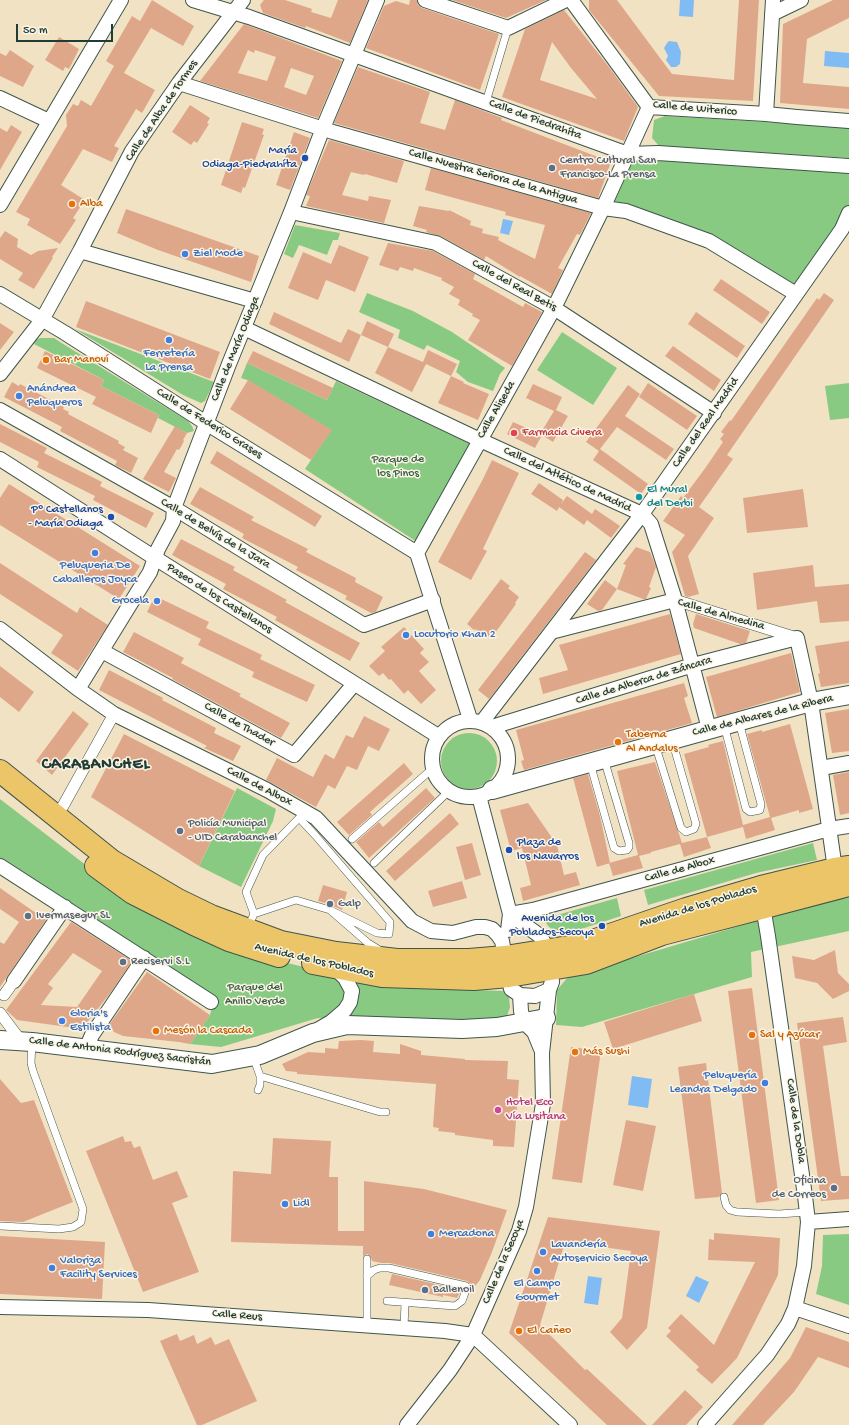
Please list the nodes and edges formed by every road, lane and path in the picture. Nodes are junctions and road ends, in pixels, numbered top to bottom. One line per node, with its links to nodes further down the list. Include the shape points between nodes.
1 (121, 0): 19 (street)
2 (193, 0): 10 (street, Calle de Piedrahíta)
3 (244, 0): 10 (street, Calle de Alba de Tormes)
4 (377, 0): 13 (street, Calle de María Odiaga)
5 (425, 0): 12 (street)
6 (566, 0): 12 (street)
7 (571, 0): 17 (street, Calle de Witerico)
8 (773, 0): 11 (street)
9 (801, 0): 11 (street)
10 (234, 12): 13 (street, Calle de Piedrahíta); 14 (street, Calle de Alba de Tormes)
11 (772, 14): 18 (street)
12 (508, 28): 16 (lane)
13 (354, 55): 16 (street, Calle de Piedrahíta); 21 (street, Calle de María Odiaga)
14 (179, 83): 21 (street, Calle Nuestra Señora de la Antigua); 28 (street, Calle de Alba de Tormes, via 132,151)
15 (0, 98): 19 (street)
16 (486, 102): 22 (street, Calle de Piedrahíta)
17 (649, 107): 18 (street, Calle de Witerico); 22 (street, Calle Aliseda)
18 (766, 114): 20 (street, Calle de Witerico)
19 (49, 121): 24 (street)
20 (849, 121)
21 (322, 128): 25 (street, Calle Nuestra Señora de la Antigua); 26 (street, Calle de María Odiaga)
22 (628, 154): 23 (street, Calle de Piedrahíta, via 658,153); 25 (street, Calle Aliseda)
23 (849, 166)
24 (0, 205)
25 (603, 208): 30 (street, Calle Nuestra Señora de la Antigua, via 626,211 709,241); 32 (street, Calle Aliseda)
26 (291, 212): 31 (street, Calle de María Odiaga); 32 (street, Calle del Real Betis, via 436,242)
27 (849, 213): 30 (street, Calle del Real Madrid, via 842,230)
28 (80, 251): 31 (street); 33 (street, Calle de Alba de Tormes)
29 (0, 294): 33 (street, Calle de Federico Grases)
30 (796, 294): 37 (street, Calle del Real Madrid)
31 (255, 301): 34 (street, Calle de María Odiaga)
32 (554, 308): 37 (street, Calle del Real Betis); 39 (street, Calle Aliseda)
33 (42, 320): 35 (street, Calle de Alba de Tormes); 38 (street, Calle de Federico Grases)
34 (244, 328): 38 (street, Calle de María Odiaga); 39 (street, Calle del Atlético de Madrid)
35 (0, 374)
36 (0, 410): 41 (street, Calle de Belvís de la Jara)
37 (714, 413): 42 (street, Calle del Real Madrid)
38 (206, 423): 41 (street, Calle de María Odiaga); 43 (street, Calle de Federico Grases)
39 (480, 440): 42 (street, Calle del Atlético de Madrid); 43 (street, Calle Aliseda)
40 (0, 459): 44 (street, Paseo de los Castellanos)
41 (174, 508): 44 (street, Calle de María Odiaga, via 173,521); 45 (street, Calle de Belvís de la Jara, via 364,625)
42 (642, 514): 46 (street, Calle del Atlético de Madrid, via 651,524); 48 (street, Calle del Real Madrid)
43 (417, 553): 45 (street)
44 (155, 558): 50 (street, Calle de María Odiaga, via 150,572); 52 (street, Paseo de los Castellanos)
45 (433, 600): 57 (street)
46 (675, 600): 48 (street, Calle de Almedina); 49 (street, Calle de Almedina); 51 (street, Calle del Atlético de Madrid)
47 (0, 630): 53 (street, Calle de Albox)
48 (551, 632): 57 (street, Calle del Real Madrid)
49 (797, 638): 51 (street, Calle de Alberca de Záncara); 55 (street)
50 (102, 651): 52 (street, Calle de Thader, via 294,755); 53 (street, Calle de María Odiaga)
51 (693, 665): 57 (street, Calle de Alberca de Záncara); 58 (street, Calle del Atlético de Madrid)
52 (354, 684): 59 (street, Paseo de los Castellanos)
53 (78, 689): 56 (street, Calle de Albox)
54 (849, 695): 55 (street, Calle de Albares de la Ribera)
55 (811, 702): 58 (street, Calle de Albares de la Ribera); 63 (street)
56 (114, 714): 69 (street); 71 (street, Calle de Albox, via 267,790)
57 (481, 723): 59 (street, via 456,723); 68 (street, via 501,736 507,747 508,759 506,771 500,782)
58 (724, 725): 58 (lane, via 746,809 750,812 760,810 761,804); 60 (street, Calle de Albares de la Ribera)
59 (438, 736): 64 (street, via 433,746)
60 (663, 742): 60 (lane, via 681,828 686,832 694,829 696,824); 61 (street, Calle de Albares de la Ribera)
61 (597, 761): 61 (lane, via 614,848 619,851 626,850 629,843); 68 (street, Calle de Albares de la Ribera)
62 (849, 763): 63 (street)
63 (821, 768): 73 (street)
64 (432, 769): 67 (street, via 441,785); 74 (lane)
65 (0, 770): 82 (main road, Avenida de los Poblados, via 112,861 178,900 211,916)
66 (0, 788): 88 (main road, Avenida de los Poblados, via 133,893 229,940 276,955)
67 (448, 791): 68 (street, via 468,797); 75 (lane)
68 (485, 793): 81 (street)
69 (63, 806)
70 (299, 818): 71 (lane); 80 (lane, via 390,922 389,934 377,933); 82 (lane, via 264,855 246,892)
71 (316, 818): 87 (street, Calle de Albox, via 412,921 431,931 453,933 485,926 492,929 498,935)
72 (849, 826): 73 (street, Calle de Albox)
73 (829, 829): 77 (street); 81 (street, Calle de Albox, via 533,910)
74 (352, 840)
75 (374, 863)
76 (0, 866): 78 (street)
77 (844, 874): 79 (main road, Avenida de los Poblados); 83 (main road, Avenida de los Poblados, via 761,887 686,909)
78 (65, 907): 84 (street); 90 (street)
79 (763, 907): 83 (main road, Avenida de los Poblados); 107 (street, Calle de la Dobla)
80 (330, 910): 82 (lane, via 296,900); 86 (lane, via 368,943)
81 (510, 914): 85 (street); 87 (street)
82 (251, 922): 86 (main road, Avenida de los Poblados, via 281,942 329,952)
83 (583, 954): 85 (main road, via 565,971); 85 (main road, via 557,943)
84 (144, 958): 92 (street); 100 (street)
85 (545, 959): 87 (main road); 87 (street, via 536,996); 87 (street, via 517,926); 94 (street, Calle de la Secoya)
86 (397, 960): 89 (main road, Avenida de los Poblados)
87 (509, 965): 89 (main road); 89 (main road); 95 (street, Calle de la Secoya); 96 (street, via 514,1013)
88 (335, 968): 89 (main road, Avenida de los Poblados, via 382,976); 97 (street, via 345,978 352,991 350,1002 331,1022)
89 (472, 969)
90 (14, 981): 91 (street)
91 (4, 995)
92 (211, 1002)
93 (0, 1013): 99 (street)
94 (546, 1018): 95 (street, Calle de Antonia Rodríguez Sacristán); 101 (street, Calle de la Secoya)
95 (524, 1022): 96 (street, Calle de Antonia Rodríguez Sacristán); 101 (street, Calle de la Secoya, via 534,1032)
96 (497, 1027): 97 (street, Calle de Antonia Rodríguez Sacristán, via 462,1030 347,1025)
97 (313, 1033): 102 (street, Calle de Antonia Rodríguez Sacristán)
98 (0, 1040): 99 (street, Calle de Antonia Rodríguez Sacristán)
99 (26, 1041): 100 (street, Calle de Antonia Rodríguez Sacristán); 109 (lane, via 32,1071 83,1209 81,1222 73,1227)
100 (86, 1049): 102 (street, Calle de Antonia Rodríguez Sacristán, via 212,1064)
101 (542, 1053): 119 (street, Calle de la Secoya, via 543,1104 526,1207 519,1231)
102 (253, 1056): 103 (lane)
103 (260, 1076): 104 (lane); 105 (lane)
104 (258, 1090)
105 (386, 1112)
106 (724, 1197): 107 (lane, via 730,1210 737,1212)
107 (807, 1217): 108 (street); 115 (street, Calle de la Dobla, via 804,1266)
108 (849, 1219)
109 (1, 1226)
110 (366, 1259): 111 (lane)
111 (367, 1276): 113 (lane, via 374,1270 389,1268 467,1287 462,1301 455,1306); 116 (lane)
112 (387, 1301): 113 (lane)
113 (405, 1302): 118 (lane)
114 (0, 1307): 116 (street, Calle Reus, via 148,1310)
115 (795, 1308): 117 (street); 122 (street, Calle de la Dobla, via 788,1324 767,1355)
116 (367, 1326): 118 (street, Calle Reus)
117 (849, 1326)
118 (404, 1328): 119 (street, Calle Reus)
119 (473, 1335): 120 (street, Calle de la Secoya, via 450,1370); 121 (street)
120 (407, 1425)
121 (570, 1425)
122 (705, 1425)

